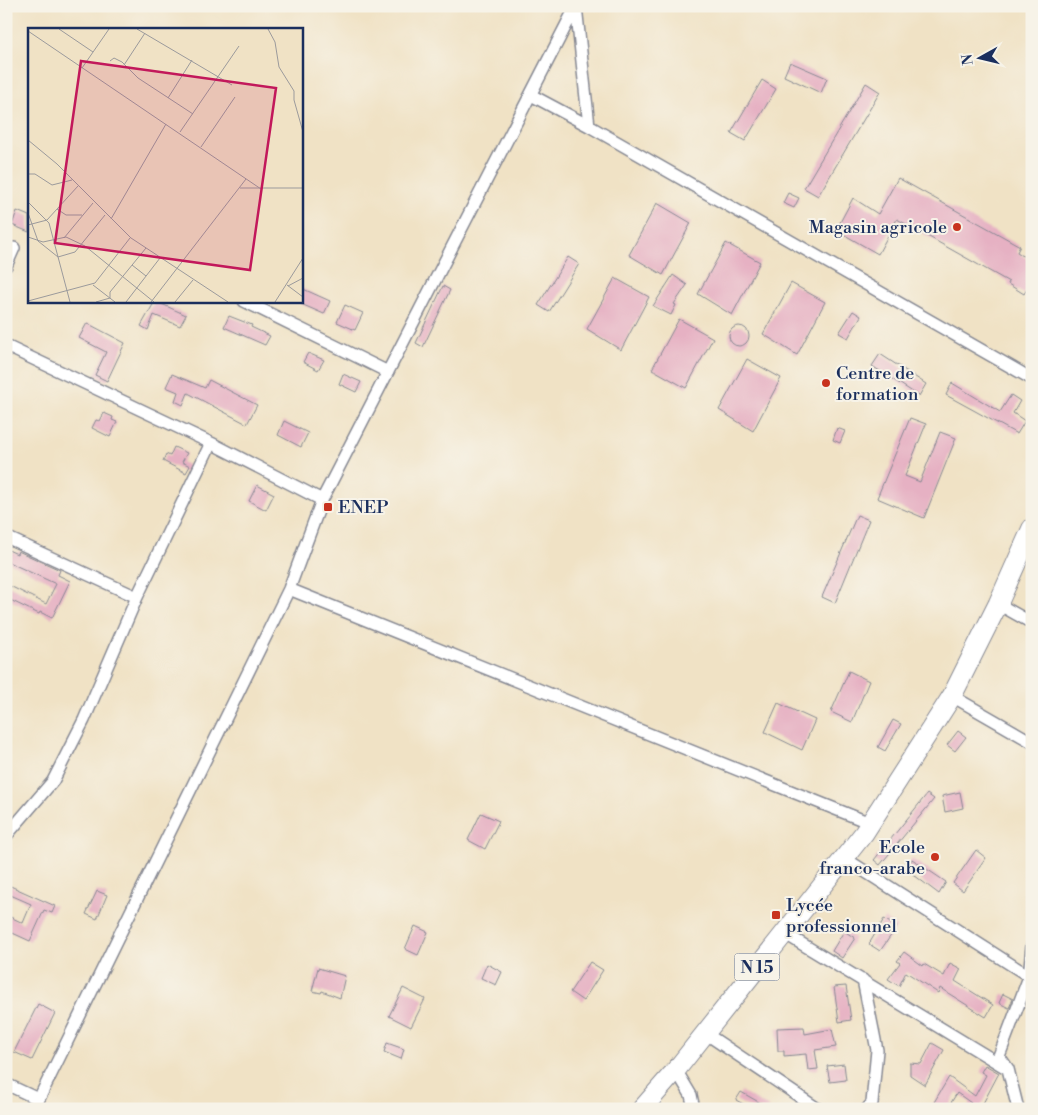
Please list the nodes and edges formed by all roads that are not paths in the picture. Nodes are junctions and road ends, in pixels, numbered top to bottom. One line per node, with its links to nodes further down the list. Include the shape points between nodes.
1 (576, 6): 2 (street); 3 (street)
2 (531, 96): 3 (street); 8 (street)
3 (589, 126): 9 (street)
4 (14, 248): 5 (street)
5 (6, 266)
6 (246, 302): 8 (street)
7 (6, 346): 10 (street)
8 (388, 372): 11 (street)
9 (1032, 379)
10 (211, 443): 11 (street); 15 (street)
11 (322, 500): 14 (street)
12 (1032, 528): 16 (main road, N 15)
13 (6, 537): 15 (street)
14 (289, 589): 20 (street); 31 (street)
15 (137, 597): 21 (street, via 84,720 53,781)
16 (998, 604): 17 (street); 18 (main road, N 15)
17 (1032, 623)
18 (952, 696): 19 (street); 20 (main road, N 15)
19 (1032, 742)
20 (870, 823): 22 (main road, N 15)
21 (6, 836)
22 (844, 858): 23 (main road, N 15); 25 (street)
23 (784, 933): 26 (street); 27 (main road, N 15)
24 (1032, 946): 25 (street)
25 (1030, 977): 28 (street, via 999,1056)
26 (863, 980): 28 (street); 35 (street, via 877,1050 872,1103)
27 (705, 1033): 29 (main road, N 15); 34 (street)
28 (1008, 1069): 36 (street)
29 (676, 1070): 32 (main road, N 15); 33 (street, via 691,1095)
30 (6, 1084): 31 (street)
31 (36, 1104)
32 (642, 1109)
33 (694, 1109)
34 (818, 1109)
35 (867, 1109)
36 (1018, 1109)

